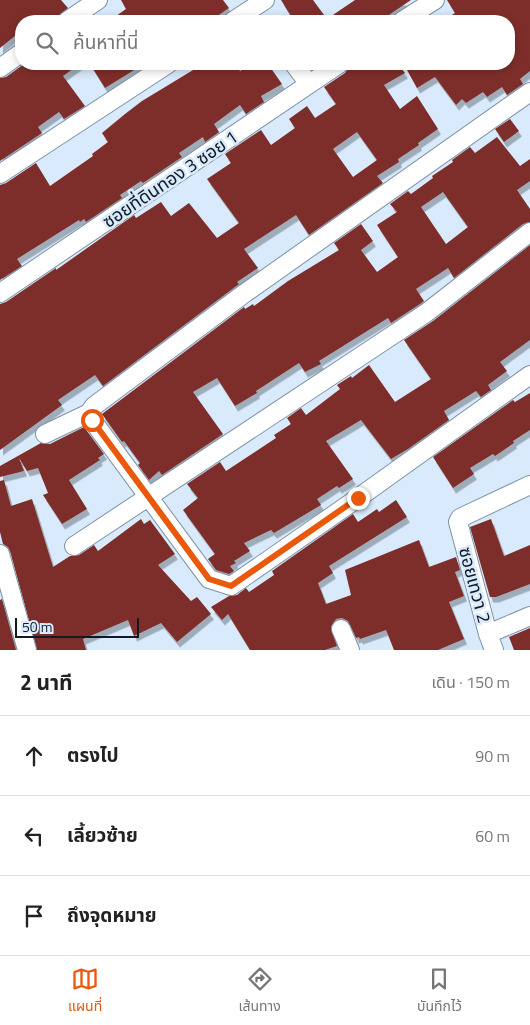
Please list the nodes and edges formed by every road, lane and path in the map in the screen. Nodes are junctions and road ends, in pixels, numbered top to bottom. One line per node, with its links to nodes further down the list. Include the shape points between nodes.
1 (98, 0): 4 (street)
2 (435, 0): 6 (street)
3 (256, 7): 5 (street)
4 (76, 15)
5 (243, 15)
6 (411, 15)
7 (15, 57): 8 (street)
8 (0, 68)
9 (159, 70): 14 (street)
10 (298, 70): 12 (street)
11 (330, 70): 12 (street, ซอยที่ดินทอง 3 ซอย 1)
12 (309, 84): 16 (street, ซอยที่ดินทอง 3 ซอย 1)
13 (530, 92): 18 (street, via 245,293)
14 (0, 174)
15 (530, 232): 21 (street, via 426,313)
16 (0, 294)
17 (530, 375): 21 (street, via 231,586 209,579)
18 (89, 412): 19 (street); 21 (street)
19 (45, 434)
20 (530, 485): 26 (street, ซอยเทวา 2, via 458,520)
21 (148, 496): 22 (street)
22 (74, 546)
23 (0, 554): 27 (street)
24 (530, 616): 26 (street)
25 (341, 629): 28 (street)
26 (491, 642)
27 (27, 650)
28 (350, 650)

